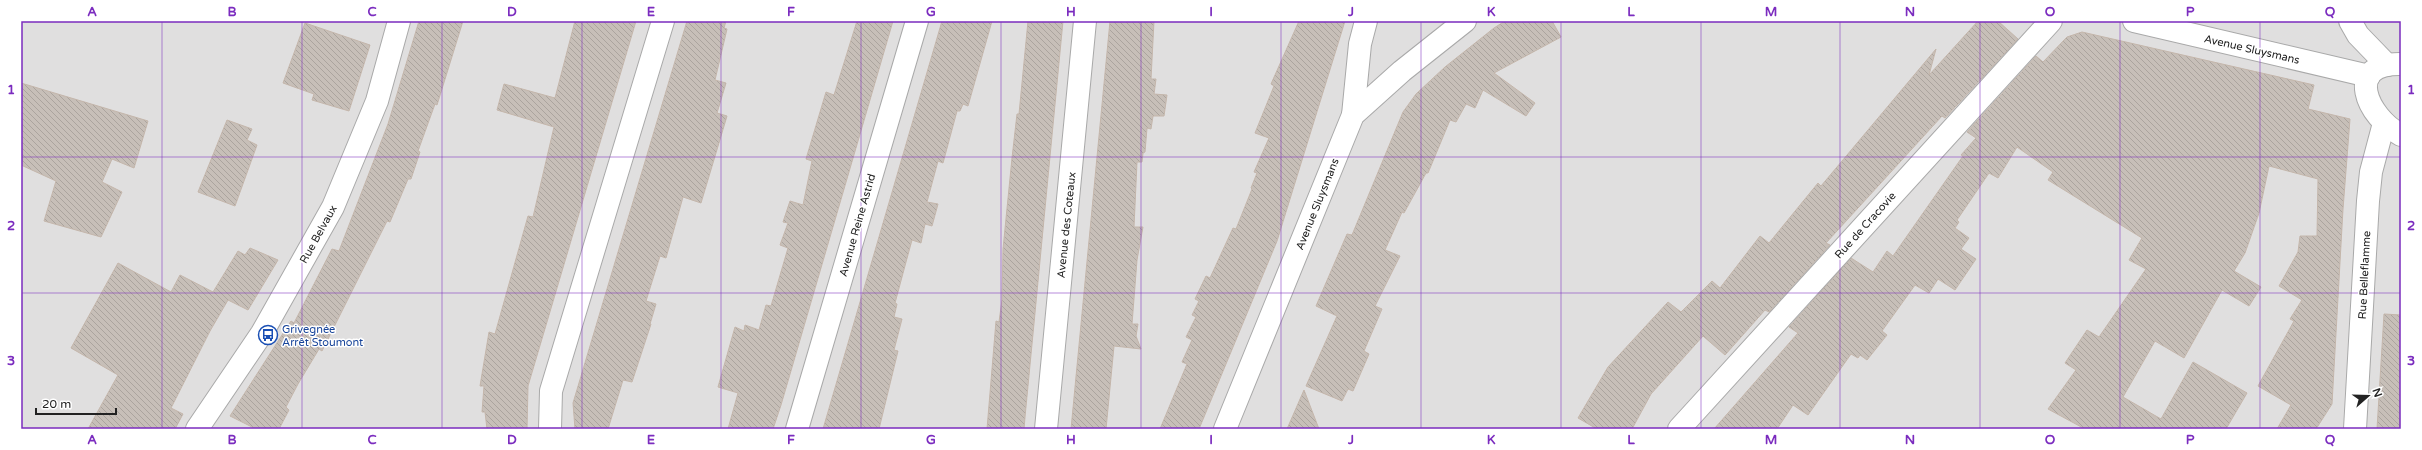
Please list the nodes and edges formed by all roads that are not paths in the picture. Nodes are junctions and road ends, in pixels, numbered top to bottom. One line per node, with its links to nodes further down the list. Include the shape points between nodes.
1 (399, 21): 13 (street, Rue Belvaux, via 377,101 333,207 262,333)
2 (663, 21): 14 (street, via 551,391)
3 (917, 21): 15 (street, Avenue Reine Astrid)
4 (1085, 21): 16 (street, Avenue des Coteaux)
5 (1366, 21): 11 (street, via 1360,44)
6 (1465, 21): 11 (street, Avenue Sluysmans, via 1402,71)
7 (2051, 21): 18 (street, Rue de Cracovie)
8 (2134, 21): 10 (street, Avenue Sluysmans)
9 (2350, 21): 10 (street)
10 (2386, 69): 12 (street, via 2364,86 2369,105)
11 (1353, 115): 17 (street, Avenue Sluysmans)
12 (2392, 129): 19 (street, Rue Belleflamme, via 2371,172)
13 (197, 429)
14 (550, 429)
15 (797, 429)
16 (1046, 429)
17 (1225, 429)
18 (1679, 429)
19 (2355, 429)

